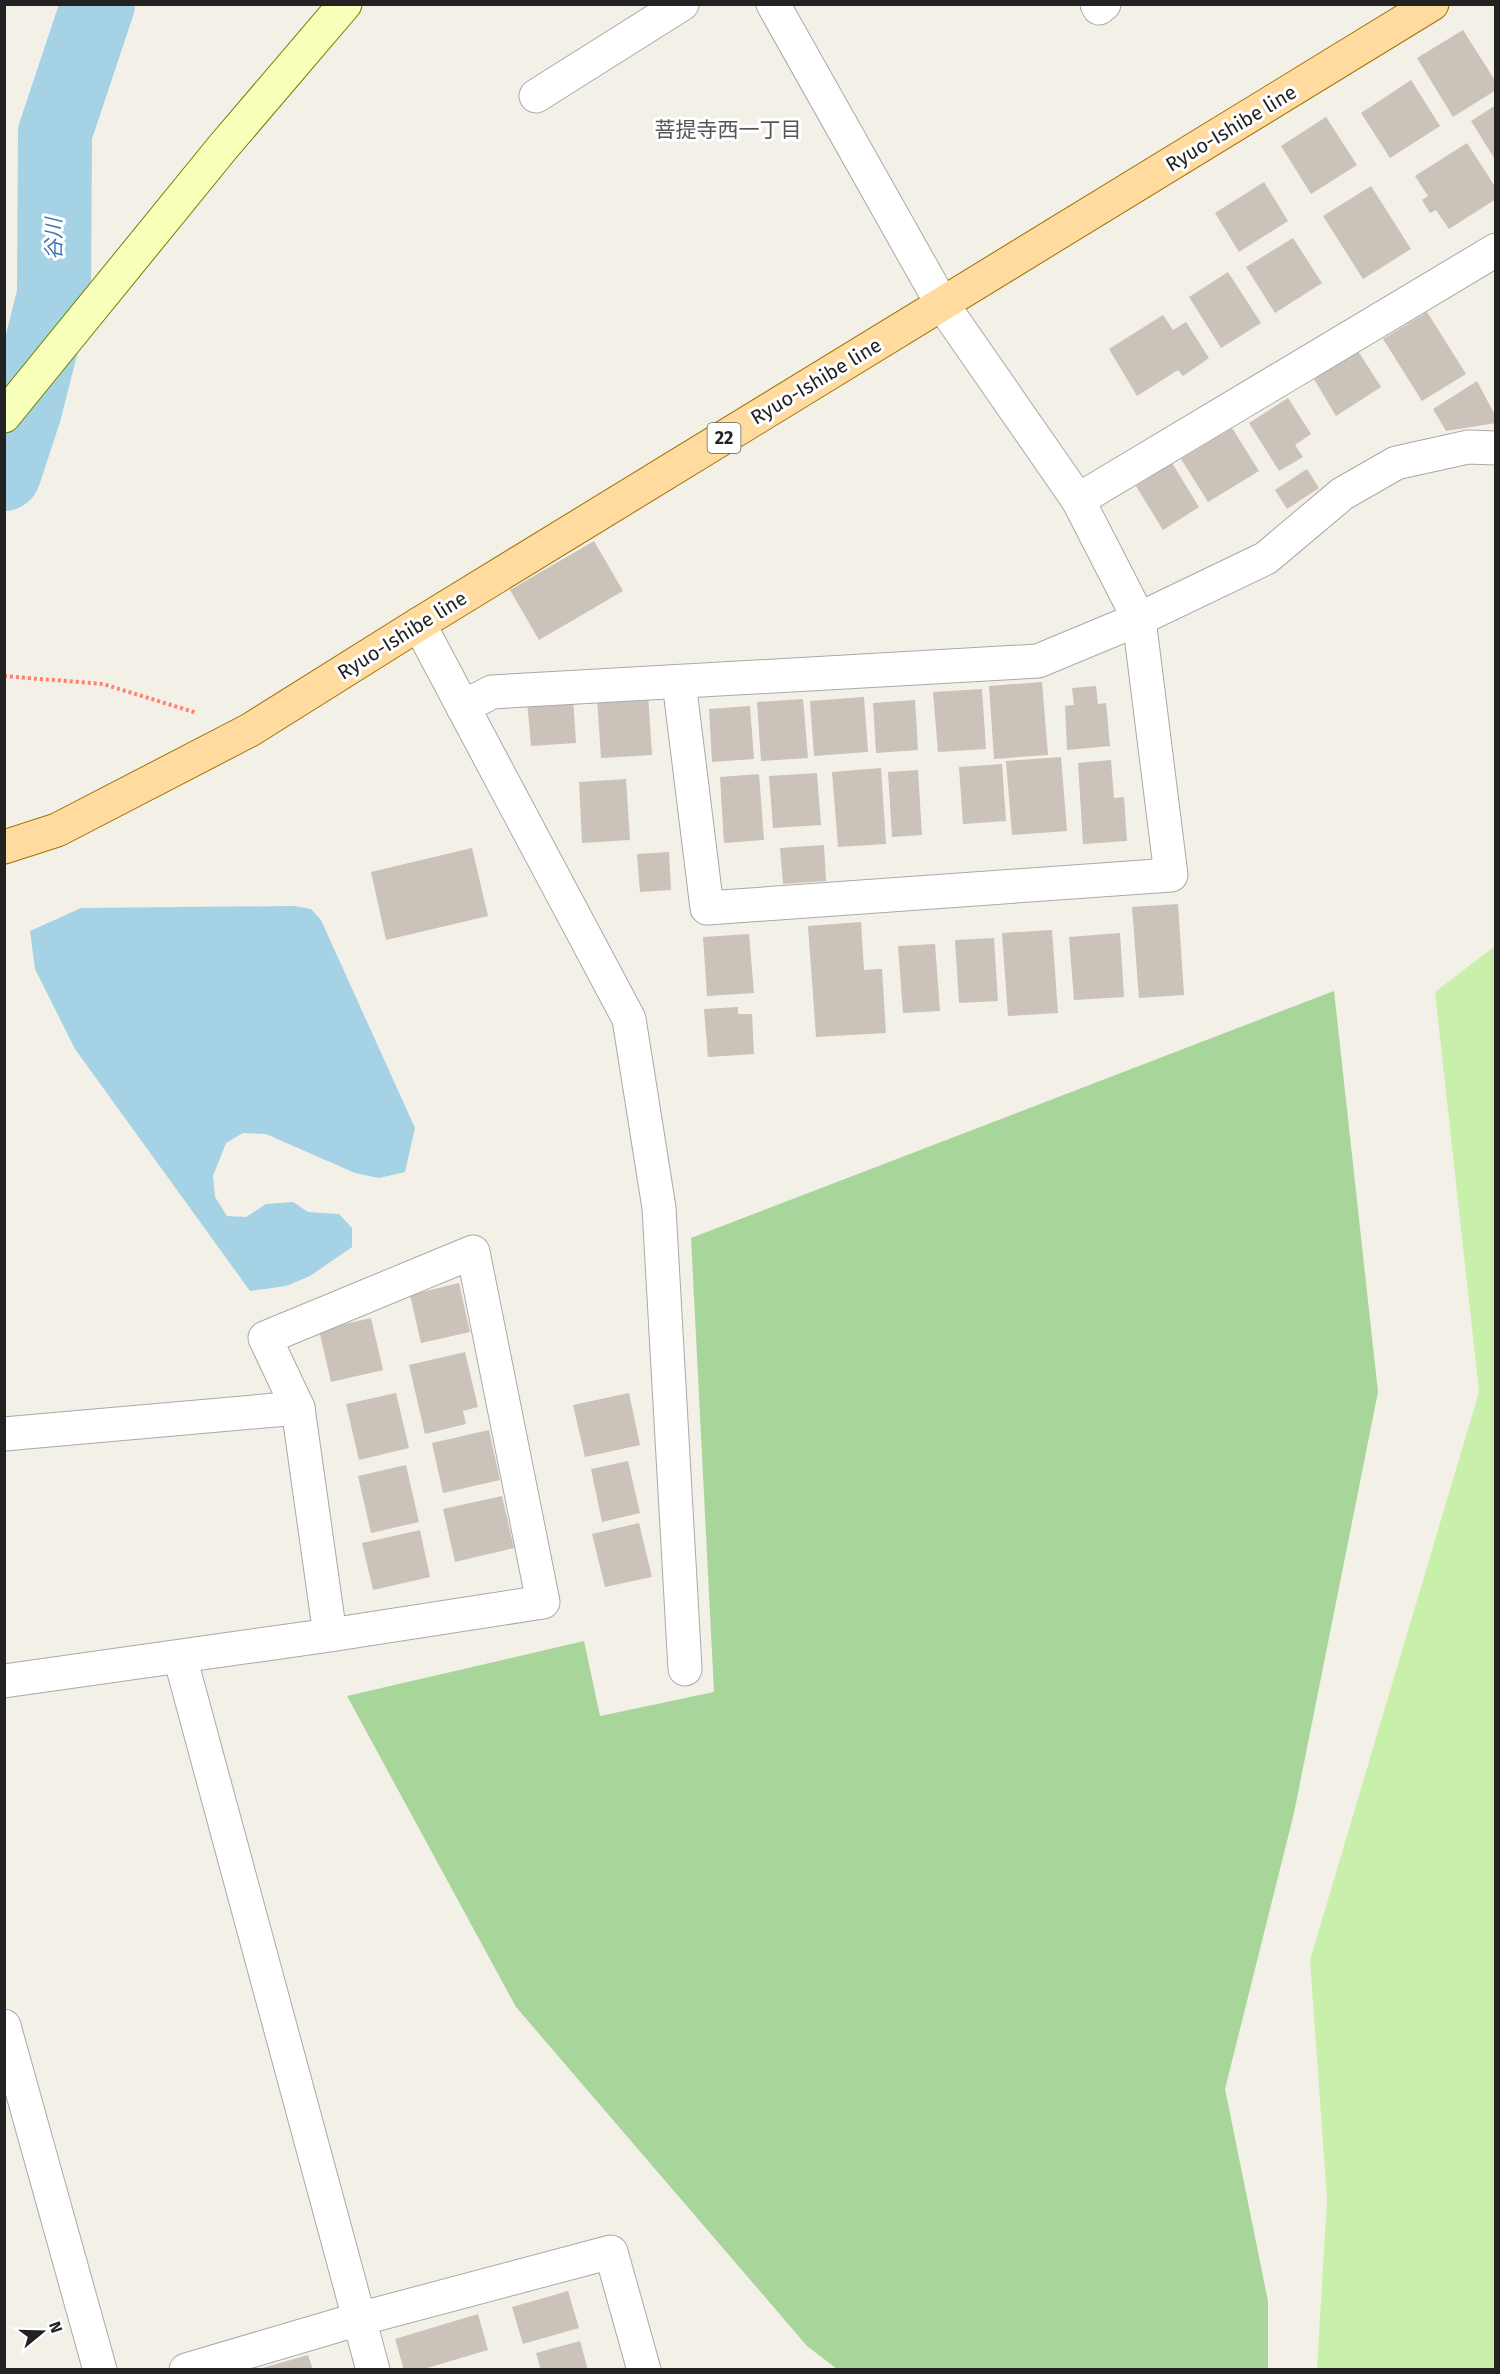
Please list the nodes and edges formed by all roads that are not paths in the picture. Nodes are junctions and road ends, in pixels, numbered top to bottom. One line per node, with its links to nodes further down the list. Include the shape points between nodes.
1 (345, 4): 10 (street)
2 (682, 4): 7 (street)
3 (773, 4): 9 (street)
4 (1097, 4): 5 (street, via 1099,8)
5 (1104, 4)
6 (1432, 4): 9 (main road, Ryuo-Ishibe line / 22)
7 (536, 96)
8 (1496, 250): 12 (street)
9 (942, 304): 12 (street); 14 (main road, Ryuo-Ishibe line / 22)
10 (4, 416)
11 (1496, 448): 13 (street, via 1468,447 1396,463 1342,494 1266,558)
12 (1078, 500): 13 (street)
13 (1139, 619): 15 (street, via 1038,661); 15 (street, via 1171,875 707,908)
14 (419, 624): 16 (street); 17 (main road, Ryuo-Ishibe line / 22, via 250,729 57,830)
15 (679, 682): 16 (street, via 492,692)
16 (463, 707): 22 (street, via 629,1019 659,1208)
17 (4, 847)
18 (298, 1408): 19 (street); 20 (street); 20 (street, via 265,1338 473,1252 543,1602)
19 (4, 1434)
20 (330, 1635): 21 (street)
21 (180, 1657): 23 (street); 25 (street)
22 (685, 1669)
23 (4, 1681)
24 (4, 2026): 26 (street)
25 (359, 2319): 27 (street); 28 (street); 29 (street, via 611,2252)
26 (100, 2370)
27 (186, 2370)
28 (373, 2370)
29 (644, 2370)

